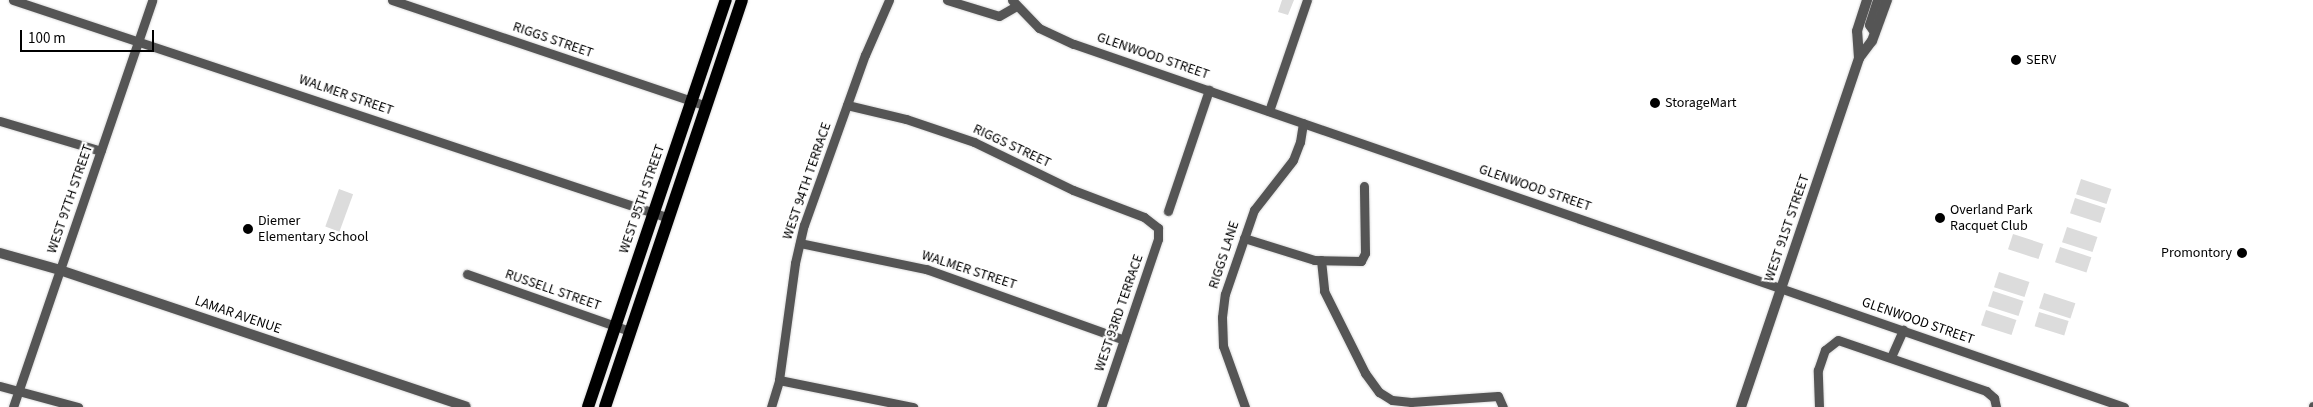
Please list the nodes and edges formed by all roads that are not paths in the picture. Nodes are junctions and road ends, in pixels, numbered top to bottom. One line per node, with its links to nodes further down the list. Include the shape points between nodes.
1 (13, 0): 14 (street, WALMER STREET)
2 (152, 0): 14 (street, WEST 97TH STREET)
3 (392, 0): 17 (street, RIGGS STREET)
4 (726, 0): 17 (main road, WEST 95TH STREET)
5 (742, 0): 19 (main road)
6 (889, 0): 18 (street, WEST 94TH TERRACE)
7 (947, 0): 12 (street, GLENWOOD STREET, via 999,16)
8 (1307, 0): 20 (street)
9 (1867, 0): 15 (street, WEST 91ST STREET, via 1857,31)
10 (1878, 0): 13 (street, via 1870,25)
11 (1886, 0): 13 (street, WEST 91ST STREET)
12 (1014, 3): 16 (street, GLENWOOD STREET, via 1030,21 1057,38)
13 (1875, 32): 15 (street, WEST 91ST STREET)
14 (138, 39): 23 (street, WEST 97TH STREET); 26 (street, WALMER STREET)
15 (1859, 58): 35 (street, WEST 91ST STREET)
16 (1209, 90): 20 (street, GLENWOOD STREET); 25 (street)
17 (692, 101): 19 (street, RIGGS STREET); 26 (main road, WEST 95TH STREET)
18 (847, 105): 28 (street, RIGGS STREET, via 913,121 974,142 1073,190 1144,218); 30 (street, WEST 94TH TERRACE)
19 (706, 106): 27 (main road)
20 (1269, 111): 22 (street, GLENWOOD STREET)
21 (0, 121): 23 (street)
22 (1302, 123): 29 (street, RIGGS LANE, via 1300,142 1293,160 1262,197); 35 (street, GLENWOOD STREET)
23 (101, 151): 33 (street, WEST 97TH STREET)
24 (1364, 186): 32 (street, via 1365,253 1361,261)
25 (1168, 211)
26 (653, 213): 27 (street, WALMER STREET); 36 (main road, WEST 95TH STREET)
27 (669, 218): 38 (main road)
28 (1158, 228): 39 (street, WEST 93RD TERRACE, via 1158,239)
29 (1244, 238): 32 (street, via 1291,255); 52 (street, RIGGS LANE, via 1225,294 1221,330 1227,364)
30 (800, 243): 39 (street, WALMER STREET, via 932,271); 41 (street, WEST 94TH TERRACE)
31 (0, 253): 33 (street, LAMAR AVENUE)
32 (1321, 260): 53 (street, via 1324,291 1365,373 1379,392 1392,400 1411,402 1498,396)
33 (60, 270): 43 (street, WEST 97TH STREET); 46 (street, LAMAR AVENUE)
34 (467, 274): 36 (street, RUSSELL STREET)
35 (1782, 288): 37 (street, GLENWOOD STREET); 54 (street, WEST 91ST STREET)
36 (615, 326): 38 (street, RUSSELL STREET); 47 (main road, WEST 95TH STREET)
37 (1903, 330): 40 (street); 57 (street, GLENWOOD STREET)
38 (630, 331): 48 (main road)
39 (1124, 340): 51 (street, WEST 93RD TERRACE)
40 (1891, 357): 55 (street, via 1843,340 1834,342 1825,350 1818,370); 56 (street, via 1986,391 1994,398)
41 (779, 380): 49 (street, WEST 94TH TERRACE); 50 (street)
42 (0, 386): 43 (street)
43 (19, 390): 44 (street, WEST 97TH STREET); 45 (street)
44 (13, 407)
45 (78, 407)
46 (466, 407)
47 (588, 407)
48 (605, 407)
49 (771, 407)
50 (913, 407)
51 (1102, 407)
52 (1245, 407)
53 (1503, 407)
54 (1741, 407)
55 (1819, 407)
56 (1996, 407)
57 (2124, 407)

